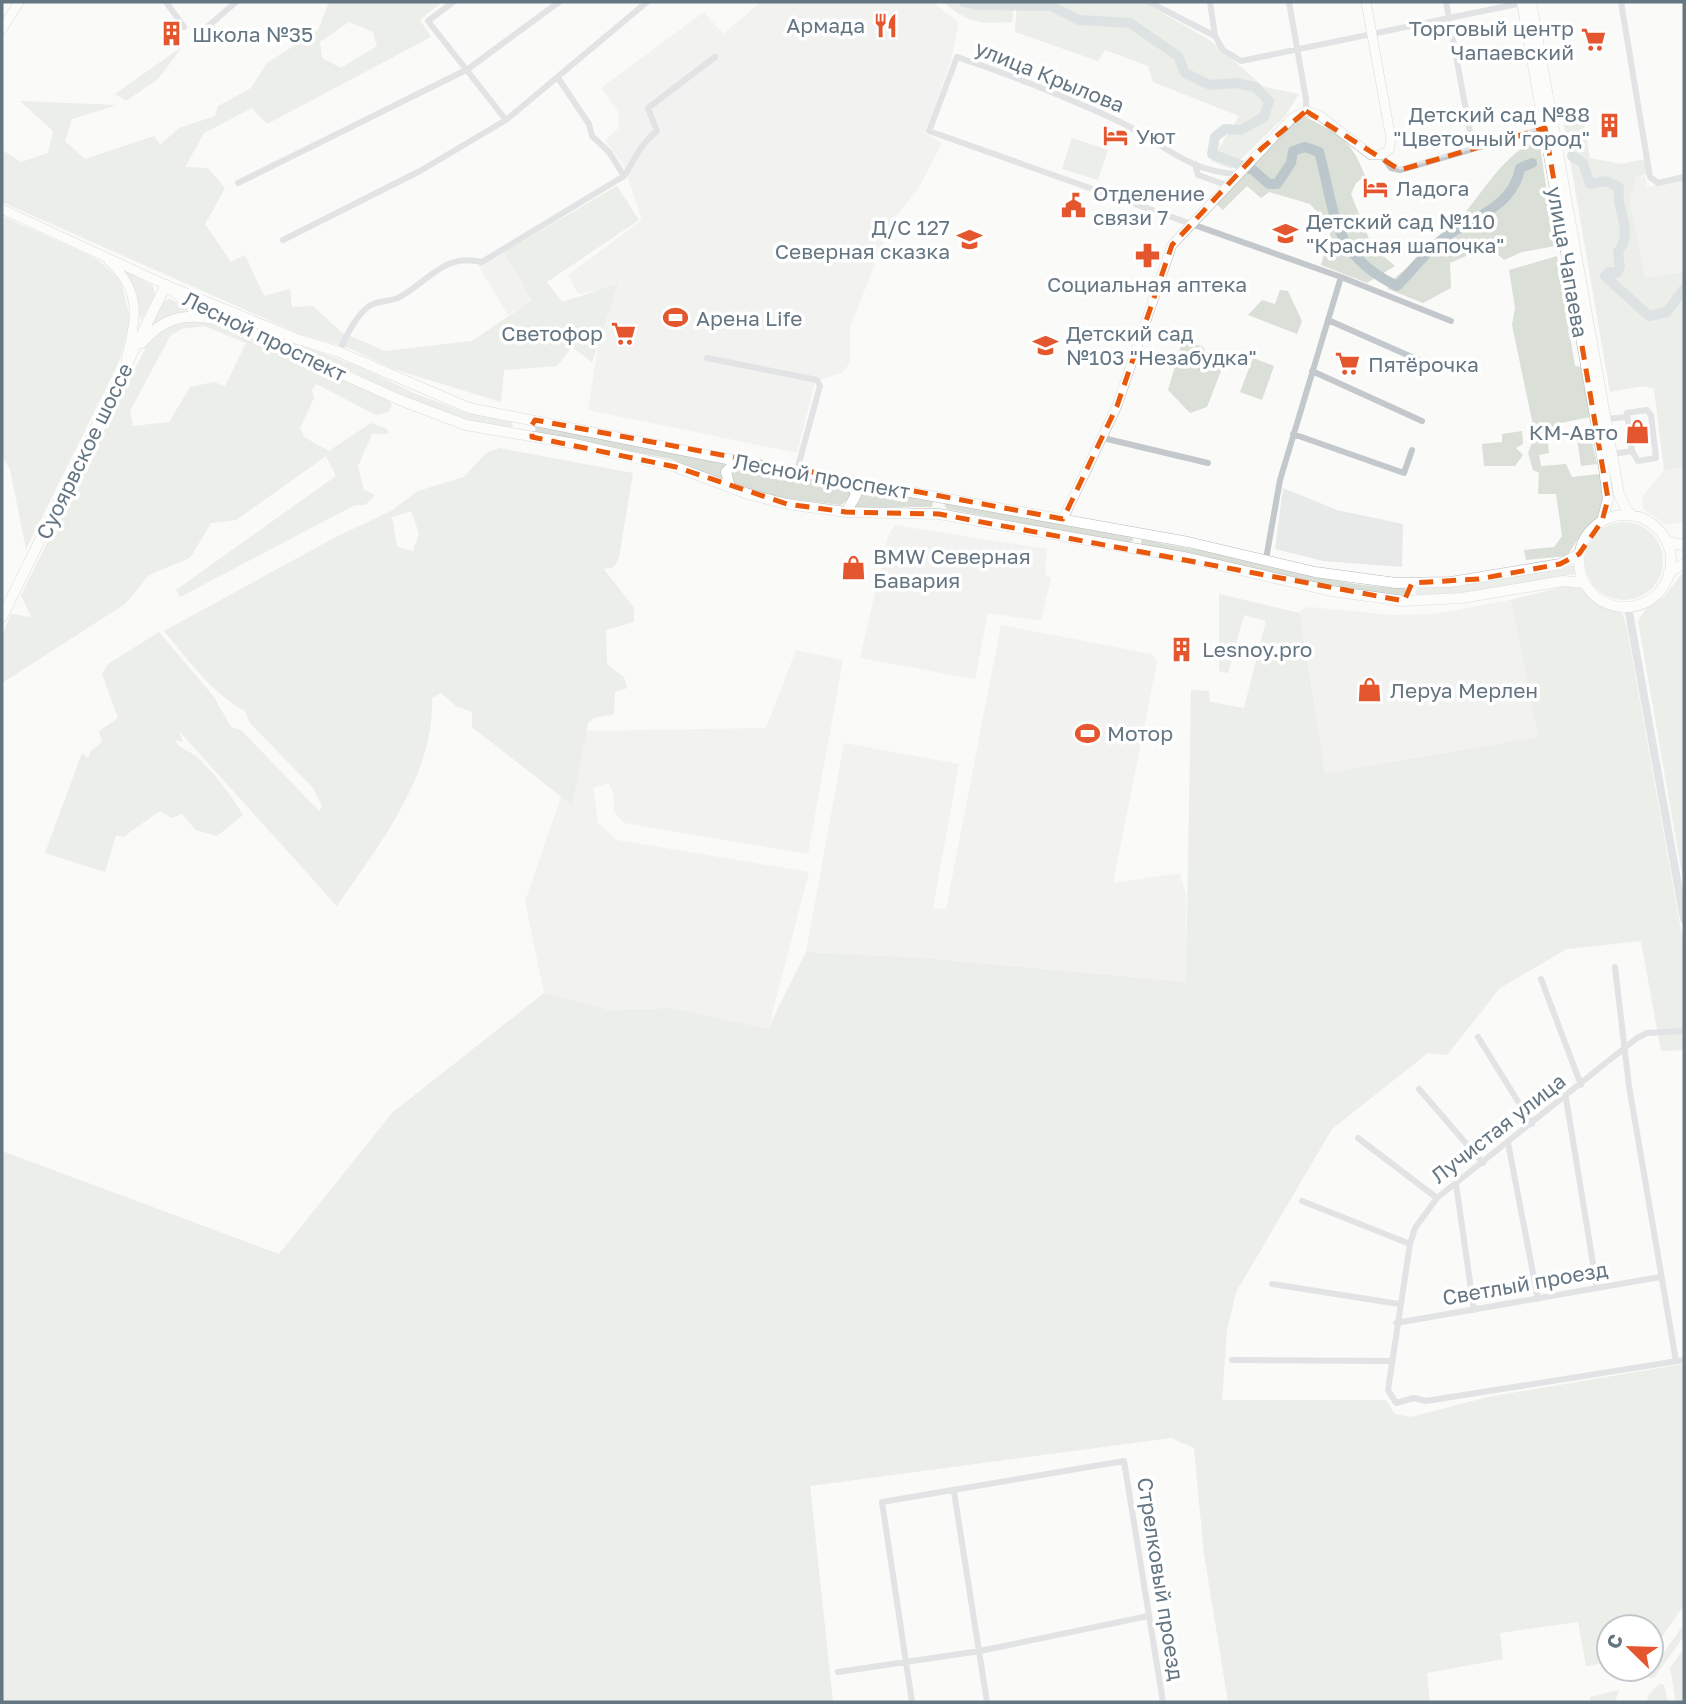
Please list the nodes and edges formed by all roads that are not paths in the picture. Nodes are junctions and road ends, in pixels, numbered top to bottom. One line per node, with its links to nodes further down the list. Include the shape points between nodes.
1 (19, 2): 17 (main road)
2 (166, 2): 15 (street)
3 (236, 2): 16 (street)
4 (453, 2): 22 (street, via 428,21)
5 (559, 2): 22 (street)
6 (647, 2): 23 (street)
7 (1149, 2): 19 (street)
8 (1210, 2): 19 (street)
9 (1289, 2): 20 (street)
10 (1366, 2): 18 (main road)
11 (1446, 2): 14 (street)
12 (1526, 2): 14 (street); 26 (main road, улица Чапаева); 52 (main road, улица Чапаева)
13 (1621, 2): 33 (street, via 1650,177 1658,183)
14 (1449, 17): 18 (street); 27 (street)
15 (184, 27)
16 (206, 28)
17 (2, 29)
18 (1371, 35): 20 (street); 28 (main road, via 1391,139 1389,150)
19 (1215, 36): 20 (street, via 1223,50 1241,61)
20 (1298, 51): 24 (street)
21 (715, 57): 32 (street, via 648,108 657,131 642,143)
22 (468, 69): 25 (street); 34 (street)
23 (558, 78): 25 (street); 32 (street, via 592,136)
24 (1306, 111): 28 (main road, via 1371,155); 30 (main road, via 1292,118)
25 (506, 120): 38 (street, via 420,171)
26 (1545, 128): 27 (street); 72 (main road, улица Чапаева, via 1604,468 1608,499)
27 (1473, 148): 28 (street, via 1400,170 1391,168)
28 (1381, 155)
29 (1195, 164): 31 (street, улица Крылова); 35 (street, via 1198,175); 37 (street, улица Крылова, via 1175,157 1118,121 957,57 929,131)
30 (1238, 172): 31 (street, улица Крылова); 35 (main road)
31 (1219, 173): 35 (street)
32 (624, 176): 45 (street, via 482,262 465,258 442,267 398,298 370,305 351,327)
33 (1683, 178)
34 (238, 183)
35 (1226, 185): 37 (main road)
36 (2, 209): 39 (main road)
37 (1190, 222): 40 (street); 58 (main road, via 1172,244)
38 (283, 240)
39 (102, 255): 41 (main road); 47 (main road, via 120,271 135,305)
40 (1340, 276): 42 (street); 43 (street)
41 (166, 285): 44 (main road, Лесной проспект); 45 (main road, Лесной проспект); 47 (main road, Суоярвское шоссе)
42 (1328, 320): 48 (street); 49 (street)
43 (1451, 321)
44 (227, 322): 47 (main road, via 198,316 166,321 152,330); 55 (main road, Лесной проспект, via 430,412)
45 (339, 352): 51 (main road, Лесной проспект, via 469,408)
46 (707, 358): 64 (street, via 817,380 820,386)
47 (124, 369): 87 (main road, Суоярвское шоссе)
48 (1438, 369)
49 (1312, 371): 54 (street); 56 (street)
50 (1627, 416): 52 (street); 60 (street); 60 (street, via 1627,412 1647,410 1651,415 1657,458 1638,461)
51 (517, 417): 53 (main road, Лесной проспект); 55 (main road)
52 (1606, 419): 61 (main road, улица Чапаева)
53 (536, 420): 57 (main road); 62 (main road, Лесной проспект)
54 (1422, 421)
55 (514, 434): 57 (main road, Лесной проспект)
56 (1293, 434): 59 (street, via 1404,473); 78 (street)
57 (532, 437): 66 (main road, Лесной проспект, via 676,467)
58 (1103, 438): 63 (street); 71 (main road)
59 (1412, 450)
60 (1632, 451): 61 (street)
61 (1612, 454): 70 (main road, улица Чапаева, via 1619,494)
62 (737, 461): 64 (main road, Лесной проспект); 66 (main road, via 726,472)
63 (1208, 463)
64 (797, 470): 65 (main road, Лесной проспект)
65 (850, 480): 67 (main road, Лесной проспект); 68 (main road, via 856,495)
66 (730, 487): 68 (main road, Лесной проспект, via 787,504)
67 (942, 497): 69 (main road, via 937,504); 71 (main road, Лесной проспект)
68 (846, 512): 69 (main road, Лесной проспект)
69 (939, 514): 76 (main road, Лесной проспект)
70 (1634, 516): 72 (main road); 74 (main road, via 1652,524)
71 (1063, 519): 73 (main road, Лесной проспект)
72 (1602, 521): 77 (main road, via 1591,530)
73 (1136, 533): 76 (main road, via 1139,543); 78 (main road, Лесной проспект)
74 (1667, 542): 75 (main road); 80 (main road)
75 (1684, 545)
76 (1134, 548): 84 (main road, Лесной проспект, via 1331,591)
77 (1579, 554): 82 (main road, Лесной проспект, via 1560,564 1512,574); 83 (main road)
78 (1266, 559): 81 (main road, Лесной проспект, via 1335,576)
79 (1684, 564): 80 (main road)
80 (1669, 572): 86 (main road, via 1658,593)
81 (1405, 583): 82 (main road, Лесной проспект); 84 (main road, via 1409,592)
82 (1416, 583): 85 (main road, via 1412,593)
83 (1584, 583): 85 (main road, Лесной проспект, via 1563,581); 86 (main road, via 1602,602)
84 (1404, 601): 85 (main road, Лесной проспект)
85 (1418, 601)
86 (1628, 607): 88 (street)
87 (2, 617)
88 (1684, 919)
89 (1615, 967): 93 (street)
90 (1541, 979): 94 (street)
91 (1684, 1031): 93 (street, Лучистая улица, via 1647,1033)
92 (1478, 1037): 97 (street)
93 (1626, 1046): 94 (street, Лучистая улица); 105 (street)
94 (1580, 1086): 96 (street, Лучистая улица)
95 (1419, 1088): 100 (street)
96 (1566, 1098): 97 (street, Лучистая улица); 107 (street)
97 (1532, 1124): 99 (street, Лучистая улица)
98 (1358, 1138): 102 (street)
99 (1508, 1143): 100 (street, Лучистая улица); 108 (street)
100 (1483, 1163): 101 (street, Лучистая улица)
101 (1456, 1184): 102 (street, Лучистая улица); 110 (street)
102 (1437, 1198): 104 (street, Лучистая улица, via 1415,1228)
103 (1302, 1201): 104 (street)
104 (1410, 1244): 109 (street, Лучистая улица)
105 (1660, 1278): 107 (street, Светлый проезд); 115 (street)
106 (1272, 1284): 109 (street)
107 (1597, 1289): 108 (street, Светлый проезд)
108 (1538, 1299): 110 (street, Светлый проезд)
109 (1399, 1304): 111 (street, Лучистая улица)
110 (1474, 1310): 111 (street, Светлый проезд)
111 (1396, 1323): 114 (street, Лучистая улица)
112 (1232, 1360): 114 (street)
113 (1684, 1360): 115 (street)
114 (1391, 1361): 115 (street, Лучистая улица, via 1388,1390 1396,1402 1467,1396)
115 (1676, 1361)
116 (954, 1492): 117 (street, Стрелковый проезд, via 1124,1461); 118 (street); 119 (street, via 882,1502)
117 (1148, 1616): 118 (street); 123 (street, Стрелковый проезд)
118 (981, 1651): 119 (street); 122 (street)
119 (906, 1663): 120 (street); 121 (street)
120 (838, 1672)
121 (912, 1702)
122 (987, 1702)
123 (1163, 1702)

